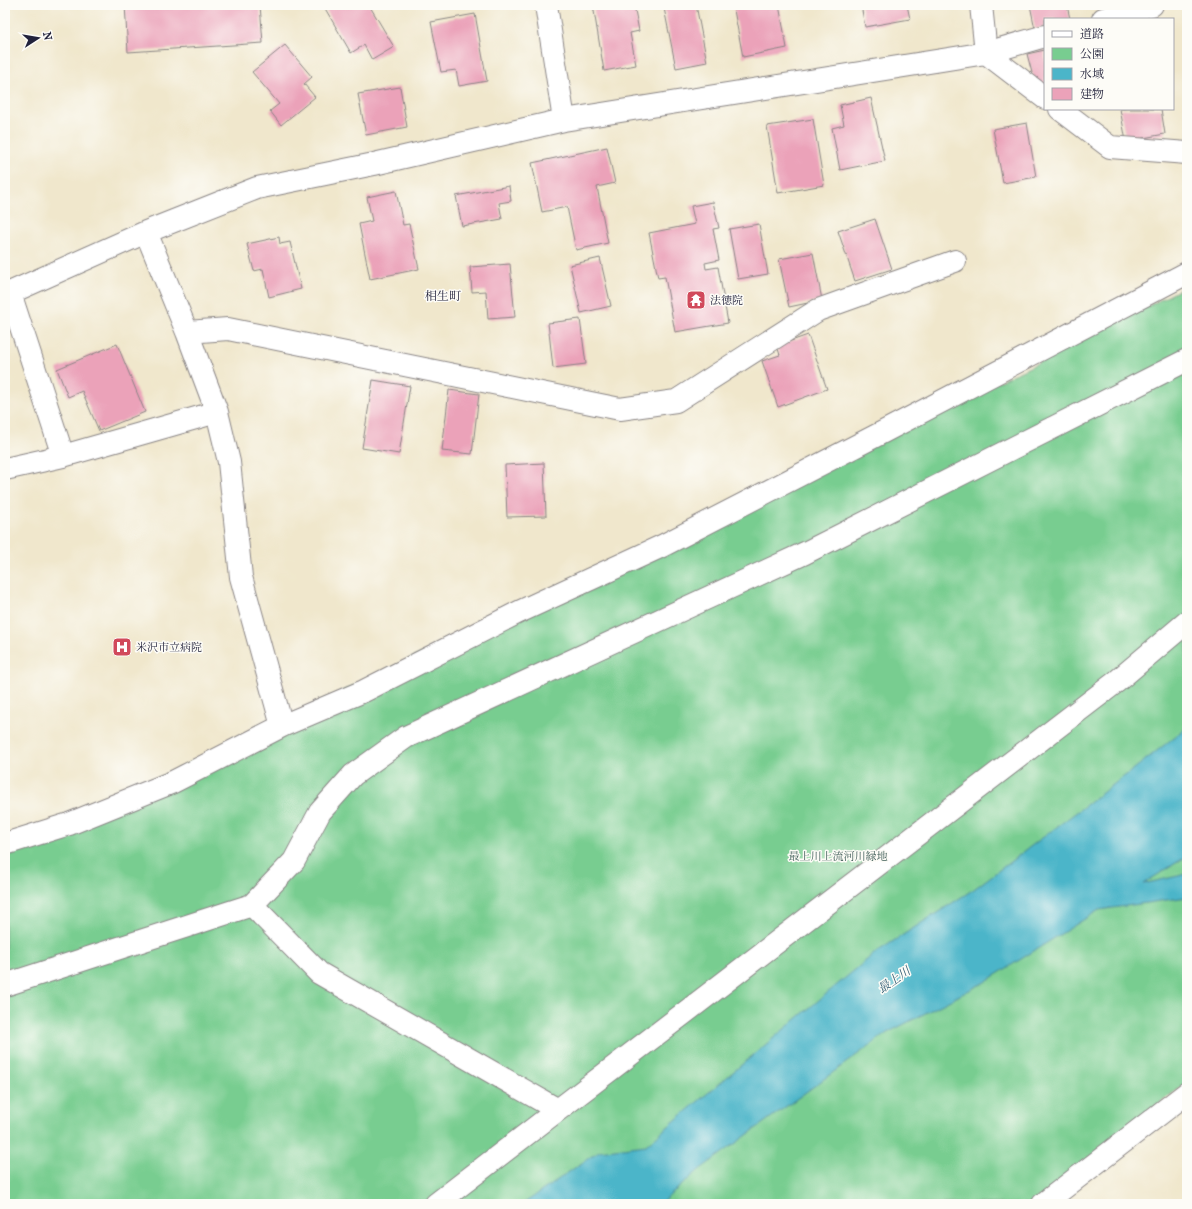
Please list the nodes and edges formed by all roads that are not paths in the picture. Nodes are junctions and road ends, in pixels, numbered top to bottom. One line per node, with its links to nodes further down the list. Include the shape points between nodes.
1 (546, 5): 9 (street)
2 (981, 5): 6 (street)
3 (1152, 5): 4 (street)
4 (1106, 18)
5 (1044, 36): 6 (street)
6 (986, 53): 7 (street); 9 (street)
7 (1044, 97)
8 (1061, 110): 10 (street, via 1110,147)
9 (564, 120): 11 (street, via 257,188)
10 (1187, 153)
11 (146, 232): 14 (street); 15 (street)
12 (955, 261): 15 (street, via 818,310 676,401 620,409 228,330)
13 (1187, 273): 21 (street, via 662,546 519,612 364,691)
14 (8, 294): 18 (street)
15 (187, 332): 17 (street)
16 (1187, 360): 23 (street, via 805,553 406,737 353,775 339,790 320,812 294,861)
17 (217, 412): 18 (street); 21 (street, via 229,462 241,577)
18 (63, 456): 19 (street)
19 (5, 469)
20 (1187, 622): 26 (street, via 1116,682)
21 (282, 726): 22 (street, via 173,782 69,824)
22 (5, 844)
23 (252, 905): 24 (street); 26 (street, via 319,973)
24 (5, 985)
25 (1187, 1092): 28 (street)
26 (558, 1110): 27 (street)
27 (436, 1204)
28 (1043, 1204)

